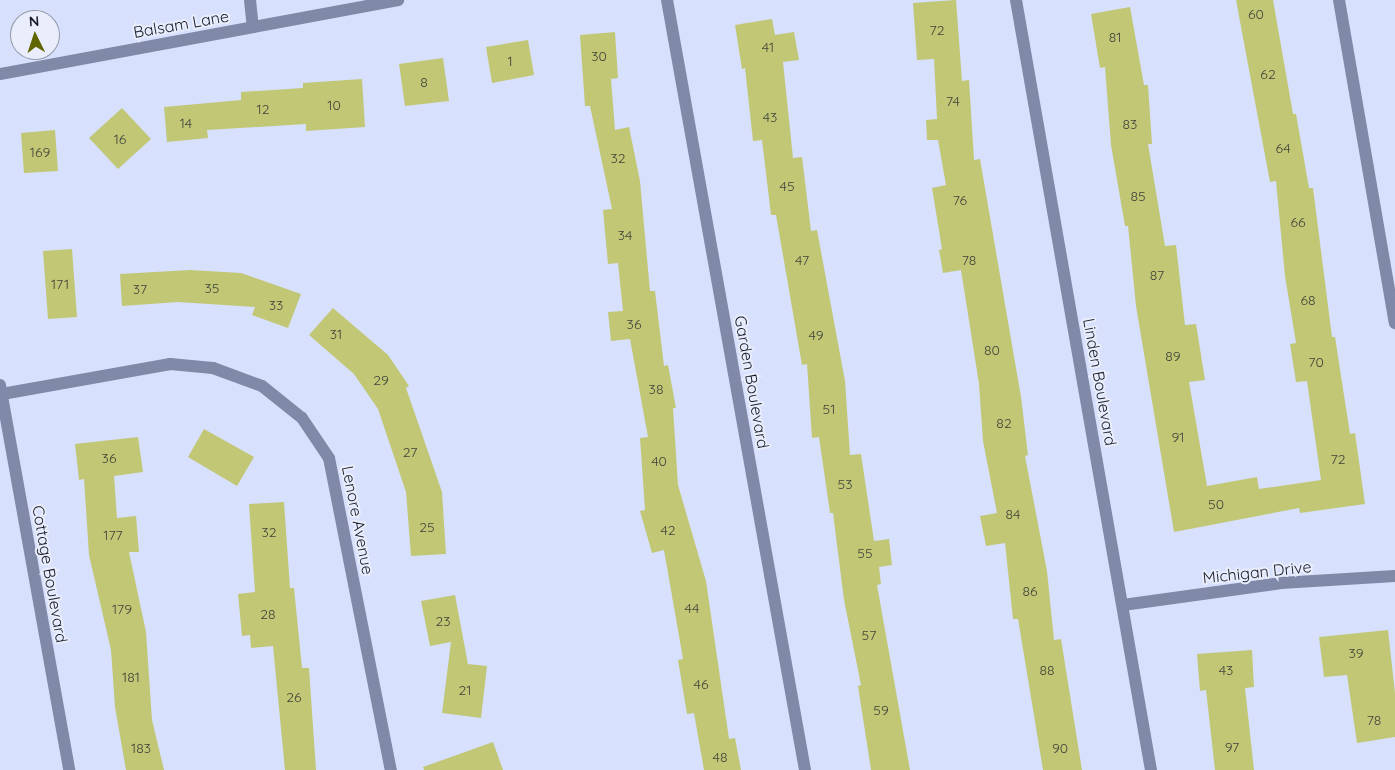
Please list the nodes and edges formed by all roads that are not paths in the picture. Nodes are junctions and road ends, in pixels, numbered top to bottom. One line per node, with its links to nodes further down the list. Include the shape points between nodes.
1 (250, 0): 6 (street)
2 (398, 0): 6 (street, Balsam Lane)
3 (667, 0): 15 (street, Garden Boulevard)
4 (1016, 0): 12 (street, Linden Boulevard)
5 (1339, 0): 8 (street)
6 (253, 27): 7 (street, Balsam Lane)
7 (0, 74)
8 (1389, 251): 9 (street)
9 (1395, 323)
10 (1, 389): 13 (street, Cottage Boulevard); 14 (street, Lenore Avenue, via 170,364 214,368 262,386 302,418 329,458)
11 (1395, 576): 12 (street, Michigan Drive, via 1282,583)
12 (1122, 605): 16 (street, Linden Boulevard)
13 (66, 770)
14 (391, 770)
15 (805, 770)
16 (1151, 770)

